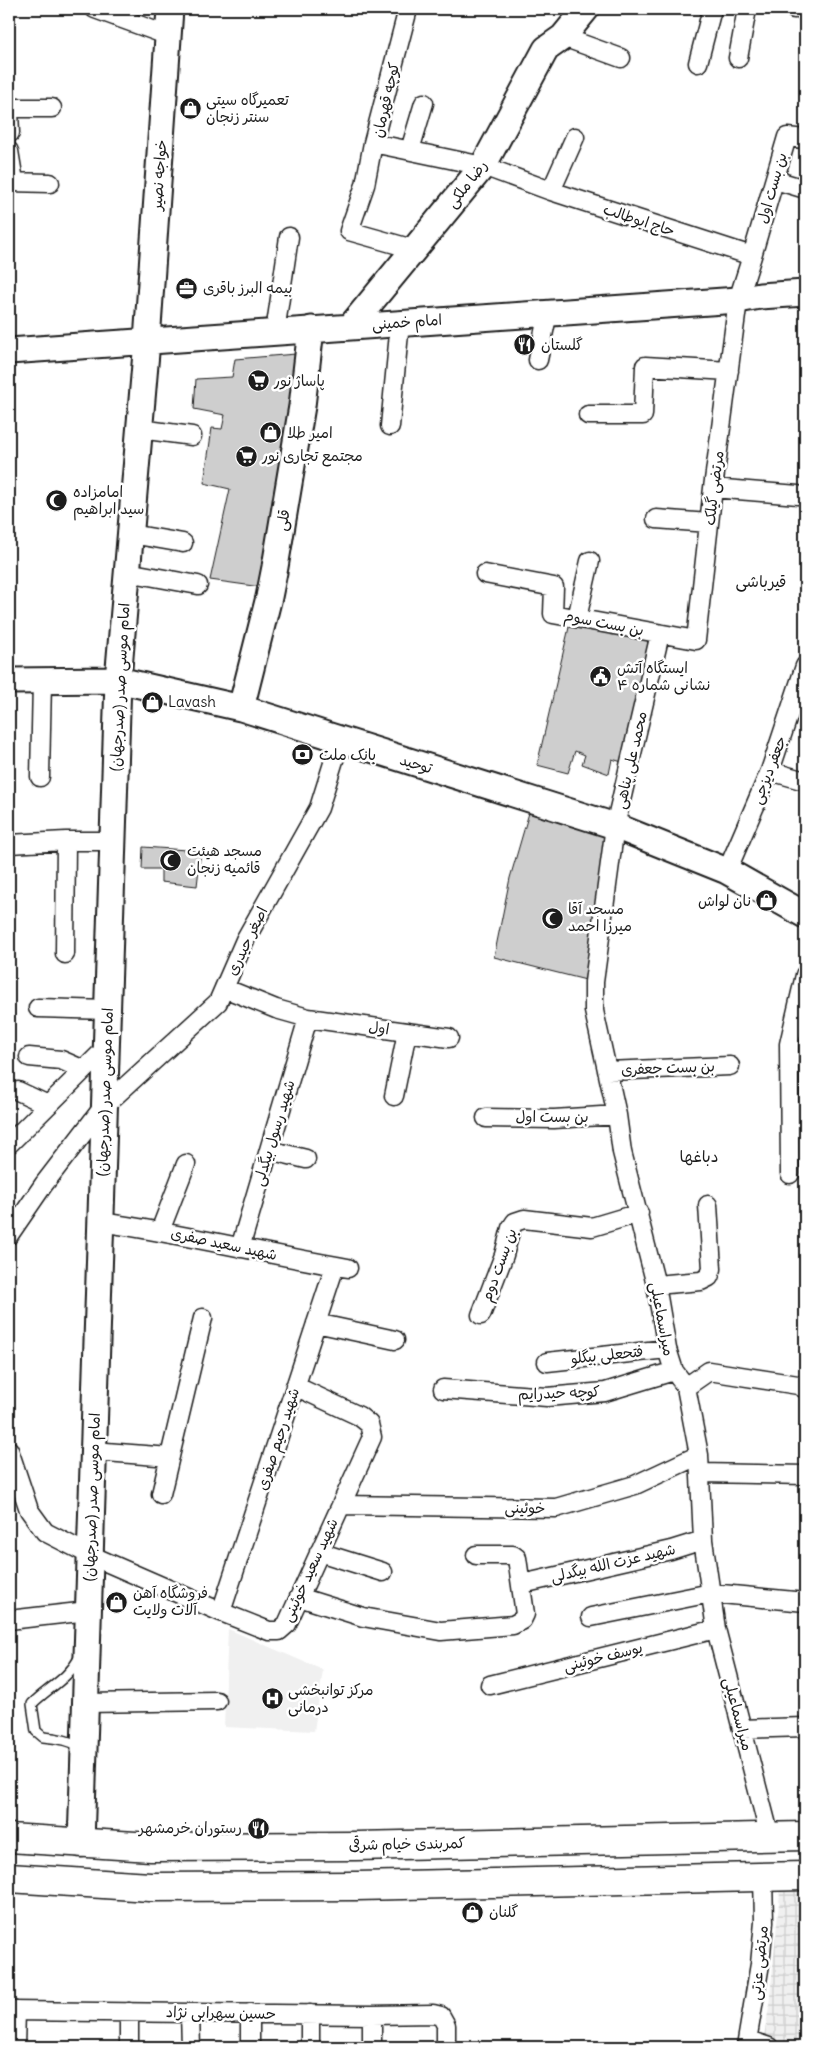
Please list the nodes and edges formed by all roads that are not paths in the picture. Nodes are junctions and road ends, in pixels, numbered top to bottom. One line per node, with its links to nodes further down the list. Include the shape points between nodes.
1 (94, 9): 7 (street)
2 (170, 9): 7 (main road, خواجه نصیر)
3 (408, 9): 18 (street, کوچه قهرمان)
4 (586, 9): 8 (main road, رضا ملکی)
5 (712, 9): 11 (street)
6 (747, 9): 10 (street)
7 (170, 36): 37 (main road, خواجه نصیر)
8 (563, 37): 9 (street); 21 (main road, رضا ملکی, via 546,49)
9 (622, 58)
10 (738, 58)
11 (698, 63)
12 (424, 103): 19 (street)
13 (52, 108): 14 (street)
14 (9, 110): 15 (street)
15 (10, 133)
16 (575, 137): 26 (street)
17 (805, 139): 22 (street, بن بست اول, via 787,137)
18 (373, 143): 19 (street, کوچه قهرمان); 28 (street, via 365,185 348,231)
19 (410, 150): 21 (street, کوچه قهرمان)
20 (9, 151): 23 (street)
21 (483, 166): 26 (street, حاج ابوطالب); 28 (main road, رضا ملکی)
22 (775, 180): 25 (street); 29 (street, بن بست اول)
23 (11, 182): 24 (street)
24 (50, 183)
25 (805, 190)
26 (551, 191): 29 (street, حاج ابوطالب)
27 (290, 237): 36 (street)
28 (413, 249): 34 (main road, رضا ملکی)
29 (752, 256): 31 (street)
30 (805, 293): 31 (main road, امام خمینی)
31 (738, 300): 32 (main road, امام خمینی); 40 (street, مرتضی گیلک)
32 (548, 312): 33 (main road, امام خمینی); 39 (street)
33 (400, 323): 34 (main road, امام خمینی); 42 (street)
34 (351, 326): 35 (main road, امام خمینی)
35 (312, 329): 36 (main road, امام خمینی); 61 (main road, قلی, via 272,582)
36 (274, 332): 37 (main road, امام خمینی)
37 (147, 341): 38 (main road, امام خمینی); 43 (main road, (صدرجهان) امام موسی صدر)
38 (9, 351)
39 (538, 360)
40 (729, 371): 41 (street, via 645,366 643,415); 45 (street, مرتضی گیلک)
41 (588, 414)
42 (390, 426)
43 (140, 429): 44 (street); 49 (main road, (صدرجهان) امام موسی صدر)
44 (192, 436)
45 (713, 488): 46 (street); 48 (street, مرتضی گیلک)
46 (798, 495)
47 (656, 520): 48 (street)
48 (709, 524): 56 (street, مرتضی گیلک, via 696,640)
49 (131, 534): 50 (street); 52 (main road, (صدرجهان) امام موسی صدر)
50 (183, 543)
51 (590, 561): 55 (street)
52 (127, 572): 54 (street); 58 (main road, (صدرجهان) امام موسی صدر)
53 (485, 574): 55 (street, بن بست سوم, via 554,587 554,614)
54 (198, 585)
55 (576, 618): 56 (street, بن بست سوم)
56 (660, 634): 66 (street, محمد علی پناهی)
57 (805, 666): 63 (street, جعفر دیزجی)
58 (118, 680): 60 (main road, توحید); 61 (main road, توحید); 68 (main road, (صدرجهان) امام موسی صدر)
59 (9, 681): 60 (main road, توحید)
60 (42, 681): 64 (street)
61 (241, 708): 62 (main road, توحید)
62 (340, 741): 66 (main road, توحید); 74 (street, اصغر حیدری, via 320,808 245,940)
63 (770, 771): 65 (street); 70 (street, جعفر دیزجی)
64 (40, 777)
65 (805, 781)
66 (615, 826): 70 (main road, توحید); 84 (street, میراسماعیلی, via 594,982 594,1011)
67 (66, 841): 68 (street); 69 (street); 72 (street)
68 (113, 841): 76 (main road, (صدرجهان) امام موسی صدر)
69 (9, 844)
70 (726, 871): 71 (main road, توحید)
71 (805, 915)
72 (65, 954)
73 (805, 975): 95 (street, via 789,1044)
74 (224, 988): 77 (street, اول); 88 (street, اصغر حیدری, via 218,1002)
75 (38, 1008): 76 (street)
76 (108, 1010): 80 (main road, (صدرجهان) امام موسی صدر)
77 (308, 1018): 78 (street, اول); 92 (street, شهید رسول بیگدلی)
78 (407, 1032): 79 (street, اول); 86 (street)
79 (449, 1038)
80 (106, 1048): 83 (street); 88 (main road, (صدرجهان) امام موسی صدر)
81 (28, 1057): 83 (street, via 61,1060)
82 (730, 1066): 84 (street, بن بست جعفری)
83 (84, 1070): 87 (street)
84 (607, 1070): 89 (street, میراسماعیلی)
85 (18, 1091): 87 (street)
86 (394, 1096)
87 (48, 1105): 91 (street)
88 (104, 1106): 98 (main road, (صدرجهان) امام موسی صدر); 100 (street, اصغر حیدری)
89 (617, 1116): 90 (street, بن بست اول); 97 (street, میراسماعیلی, via 622,1152)
90 (486, 1118)
91 (9, 1144)
92 (269, 1150): 93 (street); 101 (street, شهید رسول بیگدلی)
93 (306, 1159)
94 (186, 1164): 99 (street)
95 (790, 1174)
96 (708, 1205): 103 (street, via 712,1269 709,1278)
97 (639, 1213): 103 (street, میراسماعیلی); 104 (street, بن بست دوم, via 592,1227 524,1219 515,1222)
98 (101, 1222): 99 (street, شهید سعید صفری); 116 (main road, (صدرجهان) امام موسی صدر)
99 (160, 1230): 101 (street, شهید سعید صفری)
100 (9, 1235)
101 (240, 1248): 102 (street, شهید سعید صفری)
102 (341, 1267): 106 (street, شهید رحیم صفری)
103 (656, 1286): 108 (street, میراسماعیلی)
104 (481, 1314)
105 (203, 1318): 118 (street)
106 (316, 1323): 107 (street); 111 (street, شهید رحیم صفری)
107 (395, 1340)
108 (667, 1349): 109 (street, فتحعلی بیگلو); 110 (street, میراسماعیلی)
109 (547, 1362)
110 (674, 1371): 112 (street, میراسماعیلی); 113 (street, کوچه حیدرایم, via 605,1392 547,1397)
111 (295, 1386): 122 (street, شهید سعید خوئینی, via 359,1416 369,1424 372,1437); 133 (street, شهید رحیم صفری)
112 (686, 1387): 114 (street, via 709,1372 798,1385); 117 (street, میراسماعیلی)
113 (443, 1389)
114 (805, 1389)
115 (9, 1450): 125 (street, شهید سعید خوئینی, via 28,1510 45,1532)
116 (93, 1451): 118 (street); 125 (main road, (صدرجهان) امام موسی صدر)
117 (699, 1455): 119 (street, میراسماعیلی); 122 (street, خوئینی, via 634,1485 556,1508)
118 (170, 1458): 121 (street)
119 (700, 1473): 120 (street); 123 (street, میراسماعیلی)
120 (805, 1475)
121 (161, 1494)
122 (340, 1505): 124 (street, شهید سعید خوئینی)
123 (703, 1540): 128 (street, شهید عزت الله بیگدلی); 129 (street, میراسماعیلی)
124 (319, 1552): 127 (street); 130 (street, شهید سعید خوئینی)
125 (90, 1555): 132 (main road, (صدرجهان) امام موسی صدر); 133 (street, شهید سعید خوئینی)
126 (476, 1555): 128 (street, via 513,1555 519,1562)
127 (383, 1572)
128 (522, 1584): 130 (street, via 525,1614 522,1620 513,1625 441,1631 363,1617)
129 (711, 1593): 131 (street); 134 (street); 136 (street, میراسماعیلی)
130 (299, 1597): 133 (street, شهید سعید خوئینی, via 287,1624 279,1631 269,1631)
131 (805, 1602)
132 (88, 1611): 135 (street); 137 (main road, (صدرجهان) امام موسی صدر)
133 (221, 1612)
134 (591, 1616)
135 (9, 1620)
136 (716, 1629): 138 (street, یوسف خوئینی); 142 (street, میراسماعیلی)
137 (87, 1639): 140 (main road, (صدرجهان) امام موسی صدر); 143 (lane, via 74,1667 32,1704 39,1734 74,1742)
138 (490, 1685)
139 (217, 1701): 140 (street)
140 (85, 1703): 143 (main road, (صدرجهان) امام موسی صدر)
141 (805, 1727): 142 (street)
142 (742, 1729): 145 (street, میراسماعیلی)
143 (84, 1748): 148 (main road, (صدرجهان) امام موسی صدر)
144 (805, 1836): 145 (highway, کمربندی خیام شرقی)
145 (770, 1837): 147 (highway, کمربندی خیام شرقی)
146 (9, 1838): 148 (highway, کمربندی خیام شرقی)
147 (659, 1839): 148 (highway, کمربندی خیام شرقی, via 356,1846); 152 (highway)
148 (81, 1844)
149 (805, 1876): 150 (highway)
150 (763, 1877): 152 (highway); 159 (street, مرتضی عزتی, via 764,1922 760,1964)
151 (9, 1878): 152 (highway, via 150,1887)
152 (658, 1879)
153 (12, 2011): 154 (street, حسین سهرابی نژاد); 160 (street)
154 (128, 2012): 155 (street, حسین سهرابی نژاد); 161 (street)
155 (190, 2013): 156 (street, حسین سهرابی نژاد); 162 (street)
156 (250, 2014): 157 (street, حسین سهرابی نژاد); 163 (street)
157 (310, 2014): 158 (street, حسین سهرابی نژاد); 164 (street)
158 (372, 2015): 165 (street); 166 (street, حسین سهرابی نژاد, via 441,2016 446,2025)
159 (747, 2044): 167 (street)
160 (16, 2047)
161 (129, 2047)
162 (191, 2047)
163 (250, 2047)
164 (310, 2047)
165 (372, 2047)
166 (446, 2047)
167 (769, 2047)

